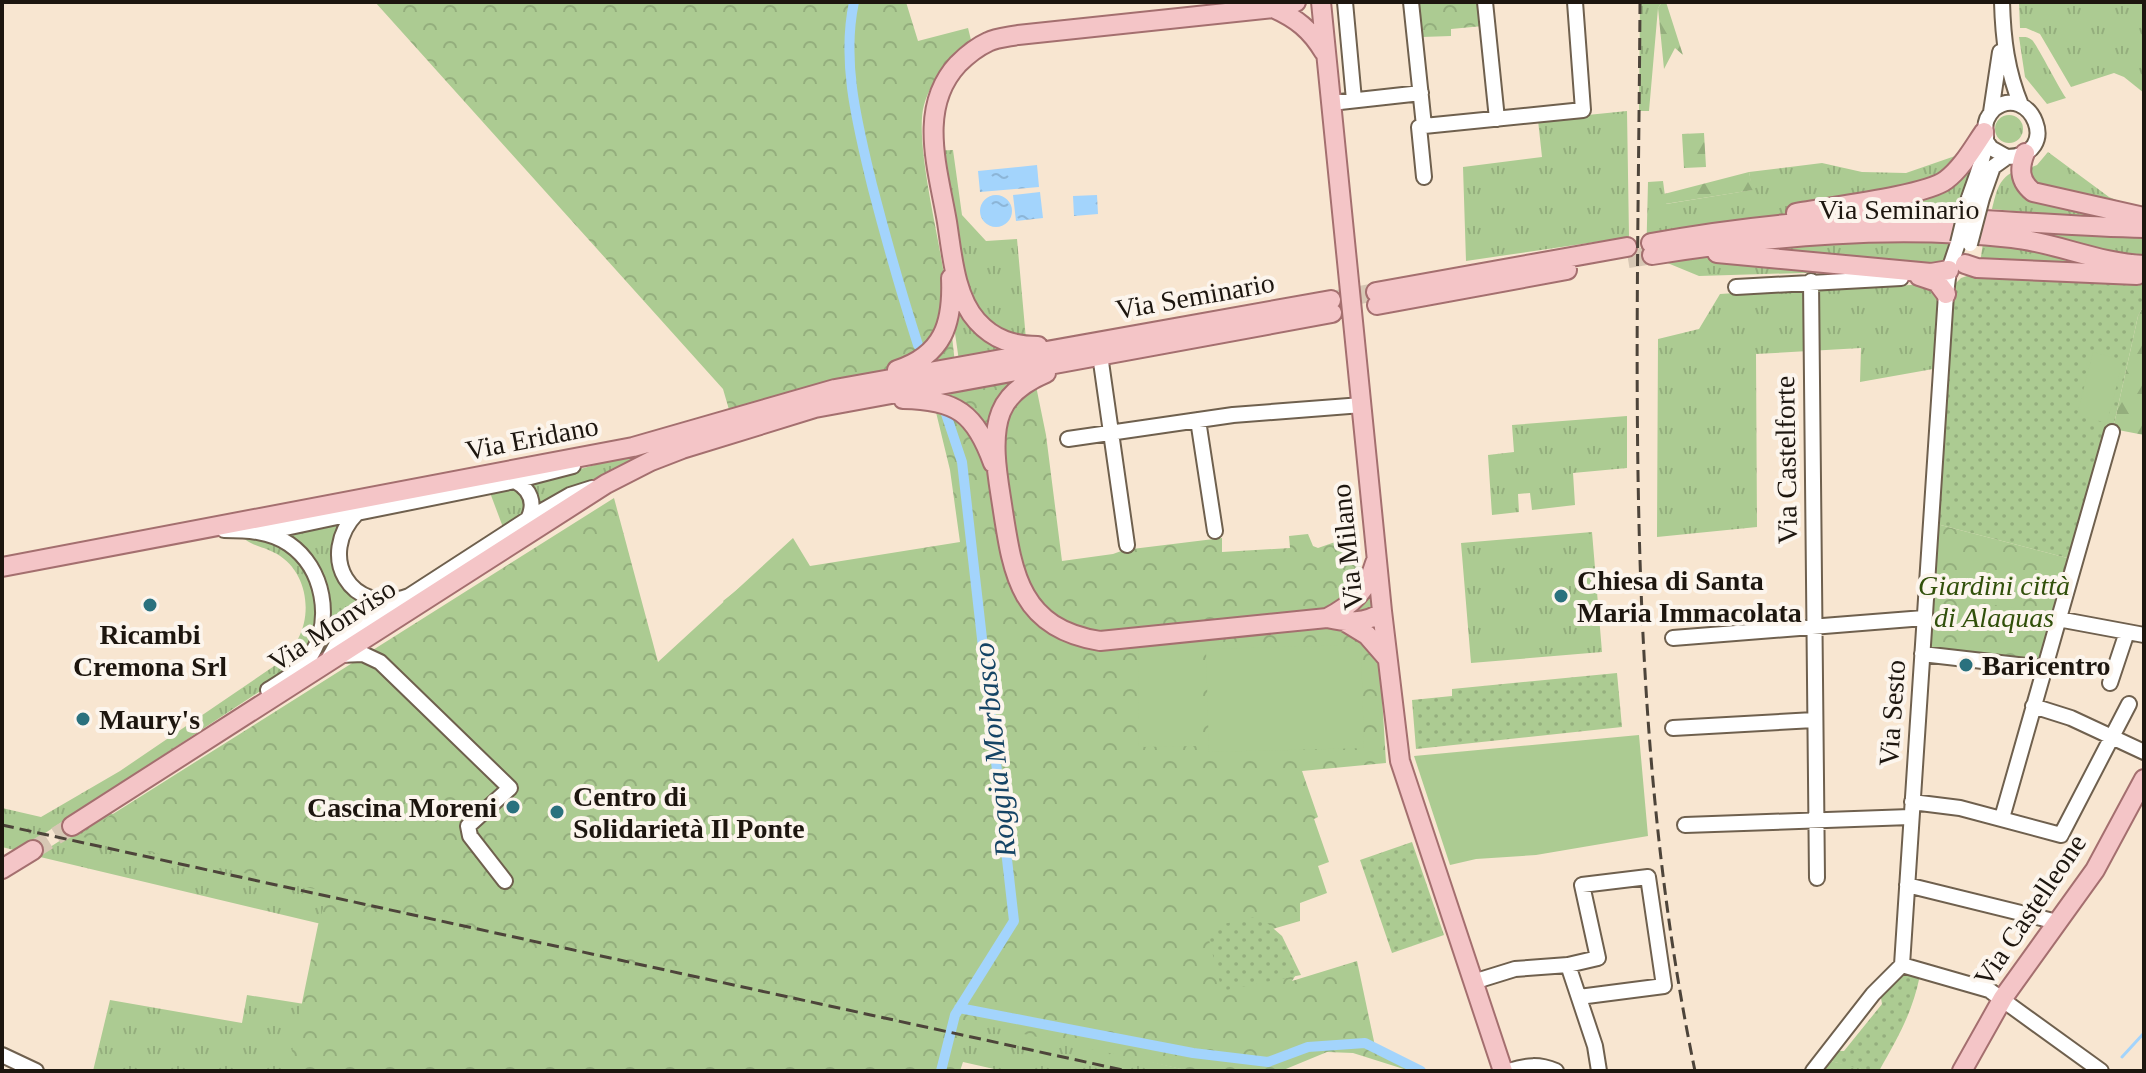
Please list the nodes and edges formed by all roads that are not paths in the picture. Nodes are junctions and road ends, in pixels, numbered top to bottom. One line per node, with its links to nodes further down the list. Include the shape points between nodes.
1 (1345, 2): 11 (street)
2 (1411, 2): 10 (street)
3 (1485, 2): 15 (street)
4 (1575, 2): 15 (street, via 1583,110)
5 (2002, 2): 8 (street)
6 (1318, 4): 7 (main road, via 1307,17); 9 (main road, Via Milano)
7 (1295, 10): 9 (main road); 24 (main road, via 1018,35 988,42 966,56 948,75 935,102 932,130)
8 (2003, 36): 13 (street); 14 (street)
9 (1326, 56): 12 (main road, Via Milano)
10 (1421, 93): 11 (street); 16 (street)
11 (1354, 100): 12 (street)
12 (1331, 103): 39 (main road, Via Milano)
13 (2021, 105): 14 (street, via 2005,104); 18 (street, via 2034,116 2038,131 2033,146)
14 (1991, 112): 17 (street)
15 (1497, 119): 16 (street)
16 (1424, 126): 19 (street, via 1419,127)
17 (1985, 136): 18 (street, via 1991,148); 20 (street); 23 (main road, via 1949,178 1931,187)
18 (2016, 155): 20 (street, via 1993,167); 21 (main road, via 2022,178 2033,192)
19 (1424, 177)
20 (1976, 198): 30 (street, Via Sesto, bridge)
21 (2144, 217)
22 (2144, 228): 23 (main road, Via Seminario, via 1934,218 1830,220)
23 (1707, 233): 25 (main road, Via Seminario, via 1652,249)
24 (949, 235): 35 (main road, via 960,288 979,323 1003,341); 37 (main road, via 950,312 938,344 909,366)
25 (1687, 250): 27 (main road, Via Seminario, via 1905,233 2013,238); 28 (main road)
26 (1628, 253): 33 (main road)
27 (2144, 265)
28 (1897, 273): 30 (main road); 31 (street)
29 (2144, 275): 30 (main road, via 1977,268)
30 (1952, 279): 60 (street, Via Sesto)
31 (1811, 281): 32 (street); 63 (street, Via Castelforte)
32 (1736, 287)
33 (1376, 298)
34 (1331, 307): 35 (main road, Via Seminario)
35 (1069, 354): 37 (main road, Via Eridano); 38 (main road, Via Eridano); 46 (main road, via 1007,400 997,432)
36 (1101, 362): 41 (street)
37 (835, 389): 44 (main road, Via Eridano)
38 (861, 399): 45 (main road, Via Eridano, via 789,415); 46 (main road, via 949,405 981,432)
39 (1362, 405): 40 (street); 55 (main road, Via Milano)
40 (1198, 420): 41 (street); 51 (street)
41 (1113, 432): 43 (street); 54 (street)
42 (2112, 432): 61 (street)
43 (1068, 439)
44 (607, 452): 47 (street); 52 (main road, Via Eridano)
45 (625, 473): 48 (main road, Via Monviso)
46 (997, 473): 59 (main road, via 1012,566 1023,593 1063,631 1100,641)
47 (515, 481): 49 (street); 50 (street, via 531,496)
48 (606, 484): 50 (street, via 570,495); 62 (main road, Via Monviso)
49 (357, 513): 53 (street); 57 (street, via 339,544 346,578 371,600 392,602)
50 (528, 519): 57 (street)
51 (1215, 531)
52 (184, 532): 53 (street); 56 (main road, Via Eridano)
53 (262, 533): 78 (street, via 290,545 307,562 320,589 324,622 303,664)
54 (1127, 545)
55 (1377, 558): 58 (main road, Via Milano); 59 (main road, via 1363,591)
56 (2, 567)
57 (409, 596): 68 (street, via 338,642)
58 (1382, 611): 59 (main road, via 1367,620); 69 (main road, Via Milano)
59 (1338, 616): 69 (main road, via 1367,635)
60 (1924, 618): 63 (street); 67 (street, Via Sesto)
61 (2058, 619): 64 (street); 71 (street)
62 (383, 625): 68 (main road, Via Monviso); 70 (street, via 377,647)
63 (1814, 626): 66 (street); 75 (street, Via Castelforte)
64 (2127, 632): 65 (street); 72 (street)
65 (2144, 635)
66 (1673, 638)
67 (1922, 654): 71 (street); 81 (street, Via Sesto)
68 (332, 658): 70 (street, via 363,654); 78 (main road, Via Monviso)
69 (1387, 659): 94 (main road, Via Milano, via 1400,761)
70 (380, 662): 89 (street, via 510,788 468,826)
71 (2044, 668): 74 (street)
72 (2110, 683)
73 (2129, 704): 77 (street)
74 (2033, 706): 77 (street); 82 (street)
75 (1814, 720): 76 (street); 83 (street, Via Castelforte)
76 (1673, 728)
77 (2112, 737): 79 (street); 82 (street, via 2061,835)
78 (202, 741): 85 (main road, Via Monviso)
79 (2144, 752)
80 (2144, 779): 91 (main road, Via Castelleone, via 2095,870)
81 (1911, 809): 82 (street, via 1960,808); 83 (street); 90 (street, Via Sesto)
82 (2002, 818)
83 (1816, 819): 84 (street); 88 (street, Via Castelforte)
84 (1685, 825)
85 (72, 826)
86 (33, 850): 87 (main road)
87 (2, 869)
88 (1817, 878)
89 (505, 881)
90 (1907, 885): 91 (street); 93 (street, Via Sesto)
91 (2057, 922): 96 (main road, Via Castelleone)
92 (1568, 965): 94 (street, via 1515,969); 95 (street); 95 (street, via 1598,958 1582,885 1648,877 1664,986)
93 (1902, 965): 96 (street); 102 (street)
94 (1473, 982): 99 (main road, Via Milano)
95 (1579, 997): 101 (street)
96 (2003, 998): 103 (main road, Via Castelleone); 104 (street)
97 (2, 1055): 98 (street)
98 (34, 1070)
99 (1506, 1071): 100 (street, via 1531,1066)
100 (1556, 1071)
101 (1599, 1071)
102 (1813, 1071)
103 (1962, 1071)
104 (2101, 1071)

